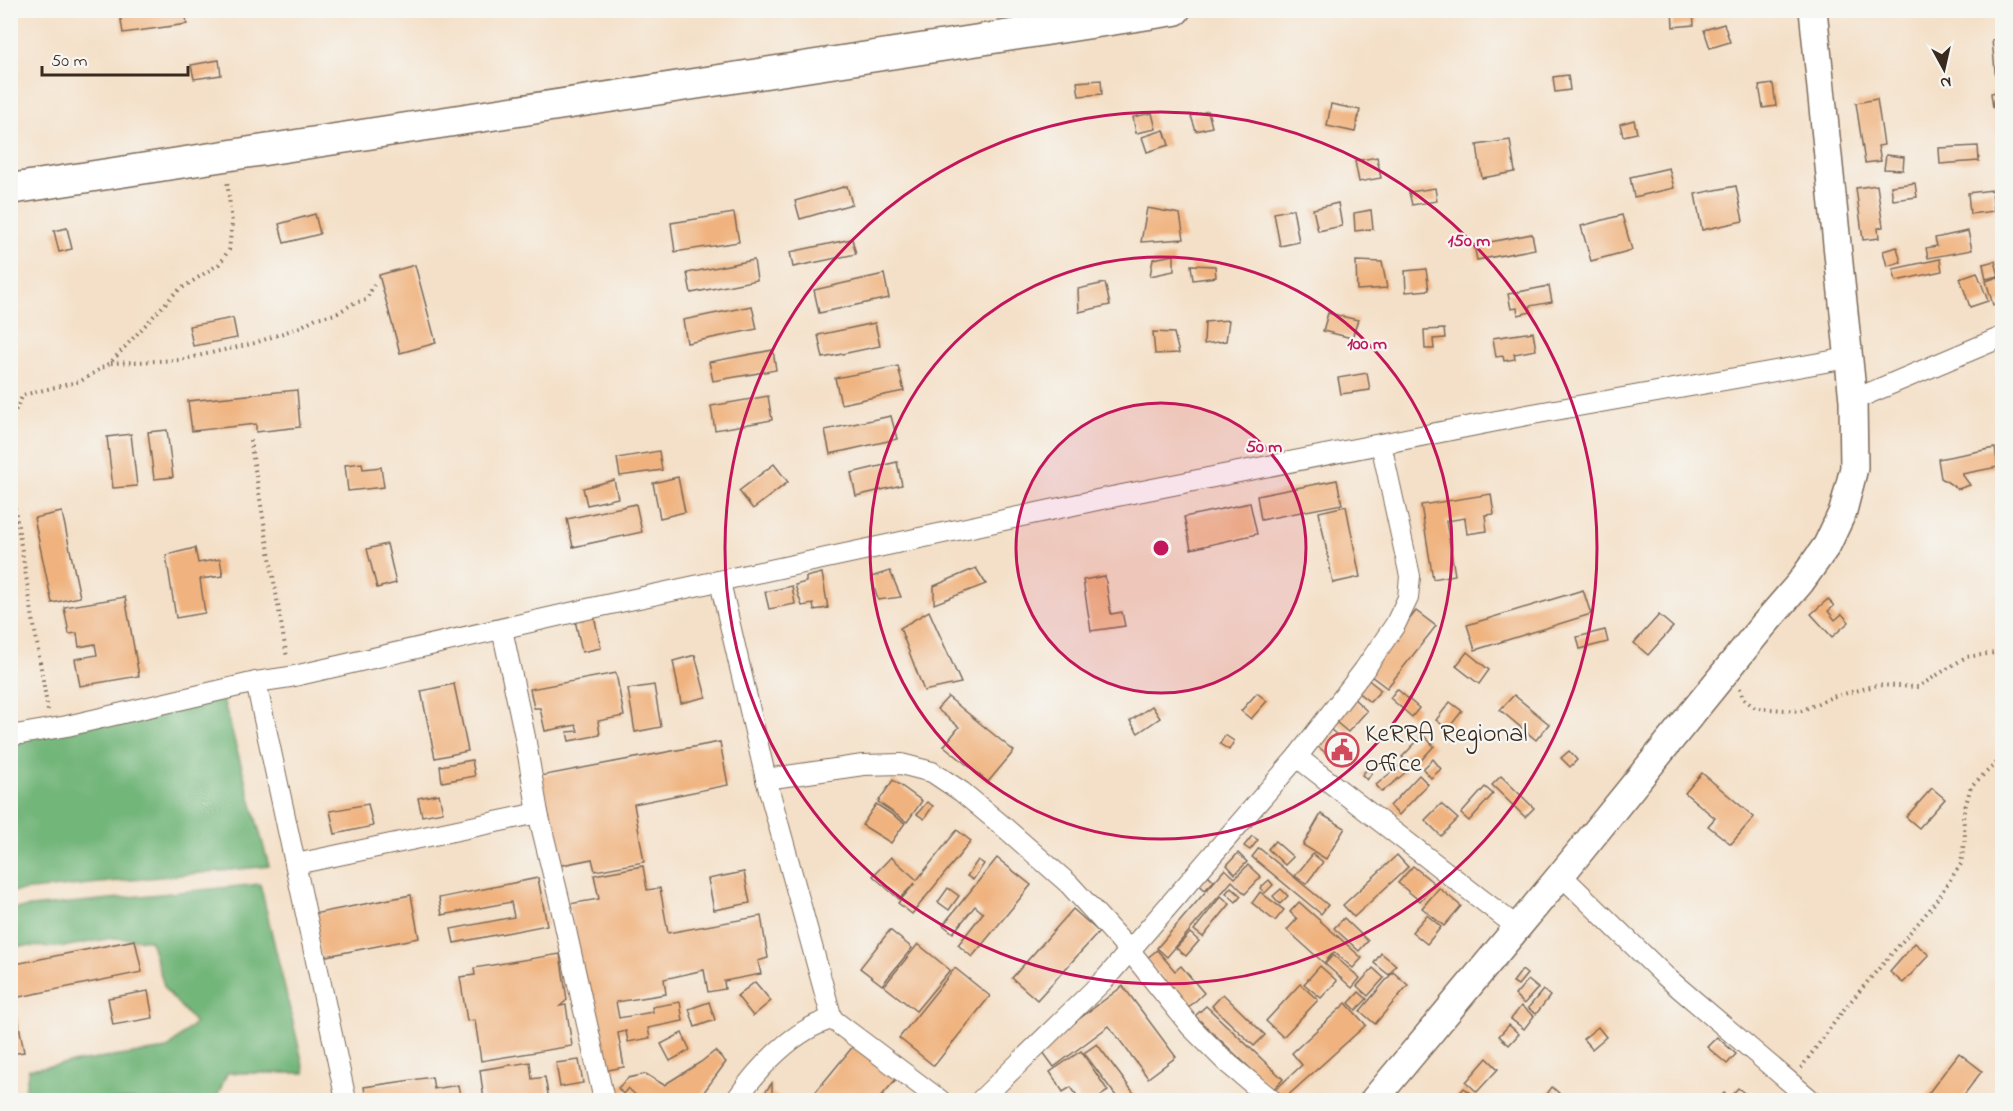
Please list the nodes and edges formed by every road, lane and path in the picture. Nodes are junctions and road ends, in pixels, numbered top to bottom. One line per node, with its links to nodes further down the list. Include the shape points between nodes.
1 (1175, 10): 3 (main road)
2 (1813, 10): 7 (main road)
3 (224, 157): 4 (main road); 8 (path, via 232,223 229,250 219,264 176,292)
4 (10, 189)
5 (374, 285): 8 (path, via 366,300 255,343 180,360)
6 (2002, 337): 9 (street)
7 (1848, 358): 9 (main road); 12 (street)
8 (110, 363): 10 (path, via 81,381 22,395)
9 (1853, 400): 17 (main road, via 1854,468 1843,511 1827,545 1800,583)
10 (10, 421)
11 (250, 440): 18 (path)
12 (1381, 444): 14 (street, via 857,550); 22 (street, via 1410,576 1408,598 1395,625)
13 (10, 478): 20 (path)
14 (720, 582): 15 (street); 24 (street)
15 (502, 629): 18 (street); 25 (street)
16 (2002, 652): 17 (path, via 1966,657 1918,687 1878,685 1832,697 1801,711 1755,708 1743,698)
17 (1733, 662): 27 (main road)
18 (290, 677): 19 (street)
19 (256, 682): 20 (street); 26 (street)
20 (51, 730): 21 (street)
21 (10, 736)
22 (1297, 756): 28 (street); 29 (street)
23 (2002, 758): 31 (path, via 1971,786 1963,815 1961,864 1931,908 1845,1008)
24 (766, 779): 29 (street, via 863,765 901,764 932,772 962,792 1069,884); 30 (street)
25 (538, 813): 26 (street); 33 (street)
26 (296, 864): 32 (street)
27 (1561, 875): 28 (main road); 31 (street, via 1665,976)
28 (1516, 927): 38 (main road)
29 (1130, 951): 36 (street); 37 (street, via 1191,1027)
30 (832, 1019): 34 (street, via 816,1023 791,1039); 35 (street)
31 (1790, 1083): 39 (street)
32 (346, 1101)
33 (604, 1101)
34 (736, 1101)
35 (940, 1101)
36 (981, 1101)
37 (1272, 1101)
38 (1374, 1101)
39 (1811, 1101)

